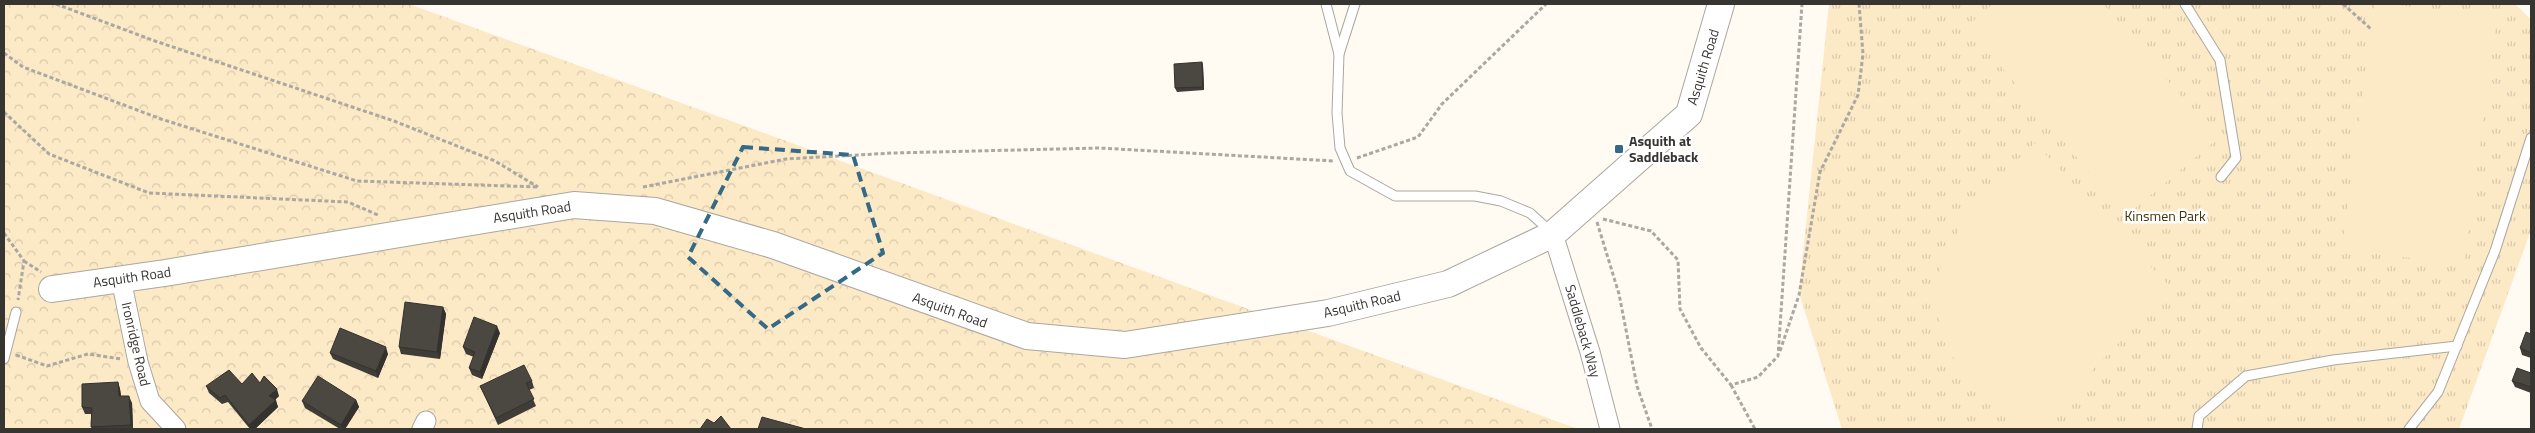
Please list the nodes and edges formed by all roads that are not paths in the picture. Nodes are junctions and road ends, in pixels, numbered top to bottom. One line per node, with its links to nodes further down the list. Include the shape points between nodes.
1 (1326, 4): 5 (lane)
2 (1355, 4): 5 (lane)
3 (1722, 4): 8 (street, Asquith Road, via 1688,114)
4 (2185, 4): 7 (lane, via 2220,60 2236,158)
5 (1339, 54): 8 (lane, via 1337,113 1340,148 1350,171 1395,196 1475,196 1501,201 1530,213)
6 (2531, 138): 12 (lane, via 2494,251)
7 (2221, 177)
8 (1553, 234): 9 (street, Asquith Road, via 1448,284 1328,313 1125,345 1027,336 773,245 655,211 574,205); 15 (street, Saddleback Way)
9 (121, 279): 10 (street, Asquith Road); 14 (street, Ironridge Road, via 138,362 150,401)
10 (52, 289)
11 (16, 312): 13 (lane)
12 (2457, 346): 16 (lane, via 2333,360 2246,376 2199,416); 17 (lane, via 2438,392)
13 (5, 356)
14 (176, 429)
15 (1610, 429)
16 (2197, 429)
17 (2409, 429)

